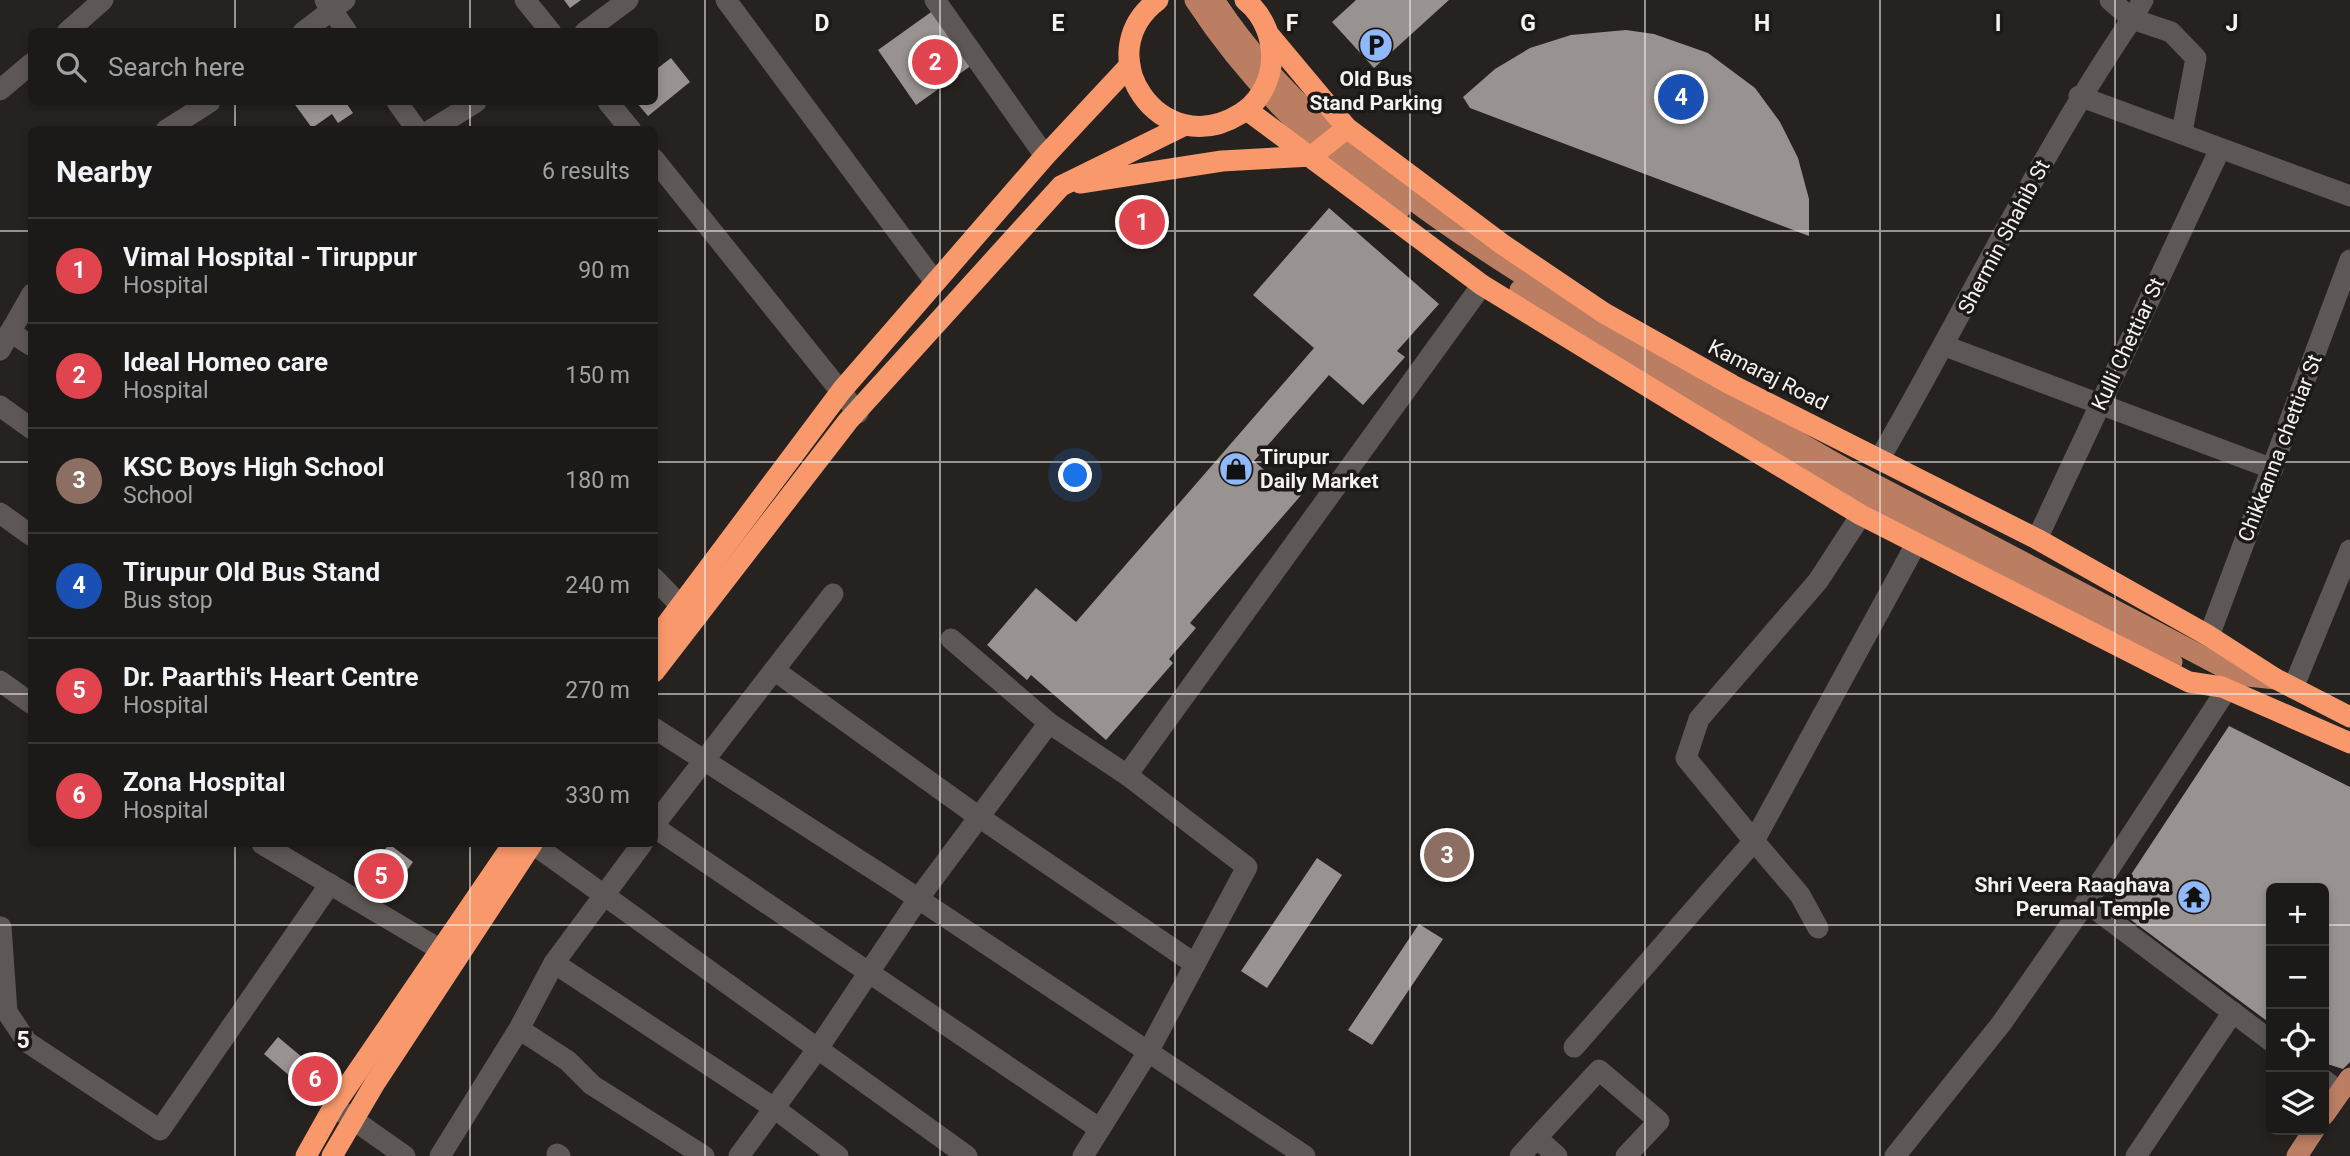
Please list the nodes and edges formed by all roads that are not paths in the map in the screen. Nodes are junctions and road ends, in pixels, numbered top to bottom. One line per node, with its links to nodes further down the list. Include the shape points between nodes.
1 (103, 0): 13 (street)
2 (525, 0): 16 (street)
3 (628, 0): 17 (street)
4 (726, 0): 42 (street)
5 (936, 0): 36 (street)
6 (1195, 0): 71 (main road, via 1250,75 1304,132 1362,180 1528,296 1858,497 2202,678)
7 (1214, 0): 71 (main road, via 1259,59 1328,131 1373,170 1530,280 1851,472)
8 (1245, 0): 18 (highway, Kamaraj Road)
9 (2110, 0): 12 (street)
10 (1151, 2): 19 (highway, via 1130,44)
11 (334, 3): 14 (street); 15 (street)
12 (2138, 9): 22 (street, Shermin Shahib St); 34 (street, via 2171,32 2196,58)
13 (72, 28)
14 (307, 28)
15 (345, 28)
16 (548, 28)
17 (590, 28)
18 (1270, 36): 27 (highway, via 1269,77); 33 (highway, Kamaraj Road)
19 (1130, 65): 28 (highway, via 1135,86 1147,104); 36 (highway)
20 (28, 66): 21 (street)
21 (0, 90)
22 (2079, 96): 34 (street); 47 (street, Shermin Shahib St)
23 (205, 105): 29 (street)
24 (399, 105): 30 (street)
25 (471, 105): 31 (street)
26 (610, 105): 32 (street)
27 (1247, 110): 28 (highway, via 1217,125); 37 (highway)
28 (1183, 125): 39 (highway)
29 (172, 126)
30 (414, 126)
31 (437, 126)
32 (628, 126)
33 (1347, 128): 37 (highway); 53 (highway, Kamaraj Road, via 1502,244 1604,313 1721,379)
34 (2182, 132): 35 (street)
35 (2220, 149): 40 (street); 49 (street, Kulli Chettiar St)
36 (1045, 156): 42 (highway)
37 (1312, 156): 39 (highway, via 1222,161); 43 (highway)
38 (658, 164): 48 (street)
39 (1060, 186): 51 (highway)
40 (2350, 196)
41 (2350, 260): 54 (street, Chikkanna chettiar St)
42 (935, 282): 48 (highway)
43 (1482, 285): 56 (highway); 78 (street)
44 (28, 301): 45 (street)
45 (5, 341): 46 (street)
46 (28, 345)
47 (1945, 346): 49 (street); 53 (street, Shermin Shahib St)
48 (842, 390): 51 (street); 63 (highway)
49 (2101, 402): 54 (street); 58 (street, Kulli Chettiar St)
50 (0, 406): 52 (street)
51 (858, 413): 67 (highway)
52 (28, 426)
53 (1880, 458): 58 (highway, Kamaraj Road)
54 (2273, 469): 65 (street, Chikkanna chettiar St)
55 (0, 513): 57 (street)
56 (1861, 515): 59 (highway); 82 (street, via 1818,581 1699,719 1686,758)
57 (28, 533)
58 (2037, 538): 65 (highway, Kamaraj Road)
59 (1916, 544): 71 (highway, via 2189,682); 82 (street)
60 (2350, 550): 70 (street)
61 (658, 582): 63 (street)
62 (833, 594): 68 (street)
63 (680, 605): 64 (highway)
64 (658, 635)
65 (2209, 636): 70 (highway, Kamaraj Road)
66 (951, 639): 74 (street)
67 (658, 667)
68 (774, 670): 77 (street); 79 (street)
69 (0, 681): 72 (street)
70 (2285, 683): 71 (main road); 73 (highway, Kamaraj Road)
71 (2229, 684): 76 (highway); 91 (street)
72 (28, 701)
73 (2350, 717)
74 (1049, 723): 78 (street); 79 (street)
75 (658, 731): 77 (street)
76 (2350, 743)
77 (703, 762): 80 (street); 90 (street)
78 (1127, 775): 96 (street, via 1247,867)
79 (979, 817): 90 (street); 96 (street)
80 (658, 821)
81 (658, 829): 97 (street)
82 (1754, 841): 93 (street, via 1800,895); 102 (street)
83 (511, 847): 94 (highway)
84 (530, 847): 108 (highway)
85 (536, 847): 89 (street)
86 (640, 847): 89 (street)
87 (283, 849): 88 (street)
88 (330, 884): 92 (street, via 160,1130 27,1042 7,1012); 94 (street)
89 (607, 895): 95 (street); 101 (street)
90 (918, 899): 97 (street); 103 (street)
91 (2086, 902): 98 (street); 125 (street, via 2001,1024)
92 (0, 927)
93 (1818, 928)
94 (441, 950): 106 (highway)
95 (554, 962): 99 (street); 107 (street)
96 (1195, 964): 103 (street)
97 (869, 972): 101 (street); 109 (street)
98 (2233, 1012): 100 (street); 126 (street)
99 (519, 1029): 115 (street); 116 (street, via 568,1061 592,1085)
100 (2266, 1037)
101 (819, 1047): 107 (street); 119 (street)
102 (1574, 1047)
103 (1148, 1052): 109 (street); 121 (street)
104 (2338, 1083): 105 (main road)
105 (2329, 1104)
106 (334, 1107): 108 (street); 112 (highway)
107 (774, 1108): 117 (street); 118 (street)
108 (353, 1119): 113 (highway); 114 (street)
109 (1100, 1129): 120 (street)
110 (2311, 1135): 127 (main road)
111 (1537, 1138): 122 (street); 123 (street); 124 (street, via 1599,1070 1659,1121)
112 (306, 1156)
113 (332, 1156)
114 (405, 1156)
115 (440, 1156)
116 (704, 1156)
117 (739, 1156)
118 (838, 1156)
119 (967, 1156)
120 (1083, 1156)
121 (1305, 1156)
122 (1520, 1156)
123 (1556, 1156)
124 (1626, 1156)
125 (1895, 1156)
126 (2136, 1156)
127 (2297, 1156)

